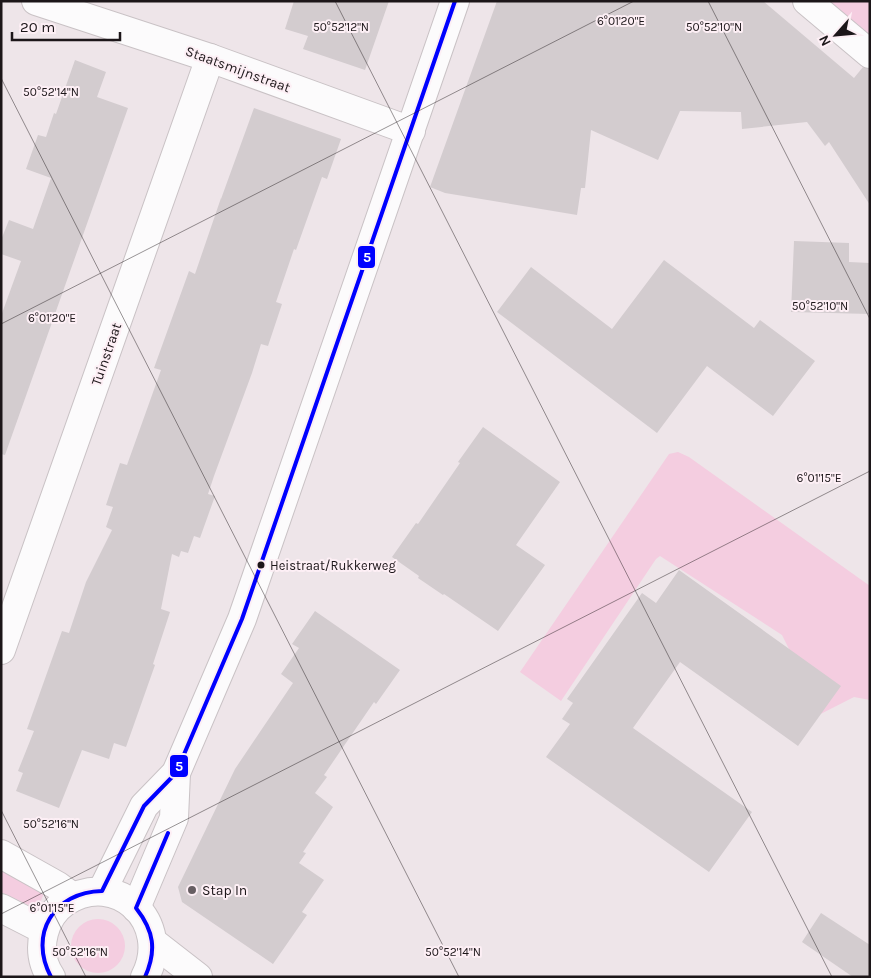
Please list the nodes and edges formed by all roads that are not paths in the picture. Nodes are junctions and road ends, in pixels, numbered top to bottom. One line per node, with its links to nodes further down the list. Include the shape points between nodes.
1 (36, 1): 5 (street, Staatsmijnstraat)
2 (455, 1): 6 (street)
3 (807, 1): 4 (street)
4 (870, 54)
5 (210, 58): 6 (street, Staatsmijnstraat); 7 (street, Tuinstraat)
6 (411, 132): 8 (street, via 242,619)
7 (1, 650)
8 (176, 773): 10 (street, via 144,806); 13 (street, via 174,818)
9 (1, 854): 11 (street)
10 (102, 891): 11 (street); 13 (street, via 121,896)
11 (73, 897): 14 (street, via 60,905)
12 (1, 908): 14 (street)
13 (136, 908): 15 (street, via 148,923)
14 (44, 930): 16 (street, via 43,959)
15 (153, 942): 17 (street); 18 (street)
16 (51, 977)
17 (145, 977)
18 (198, 977)

